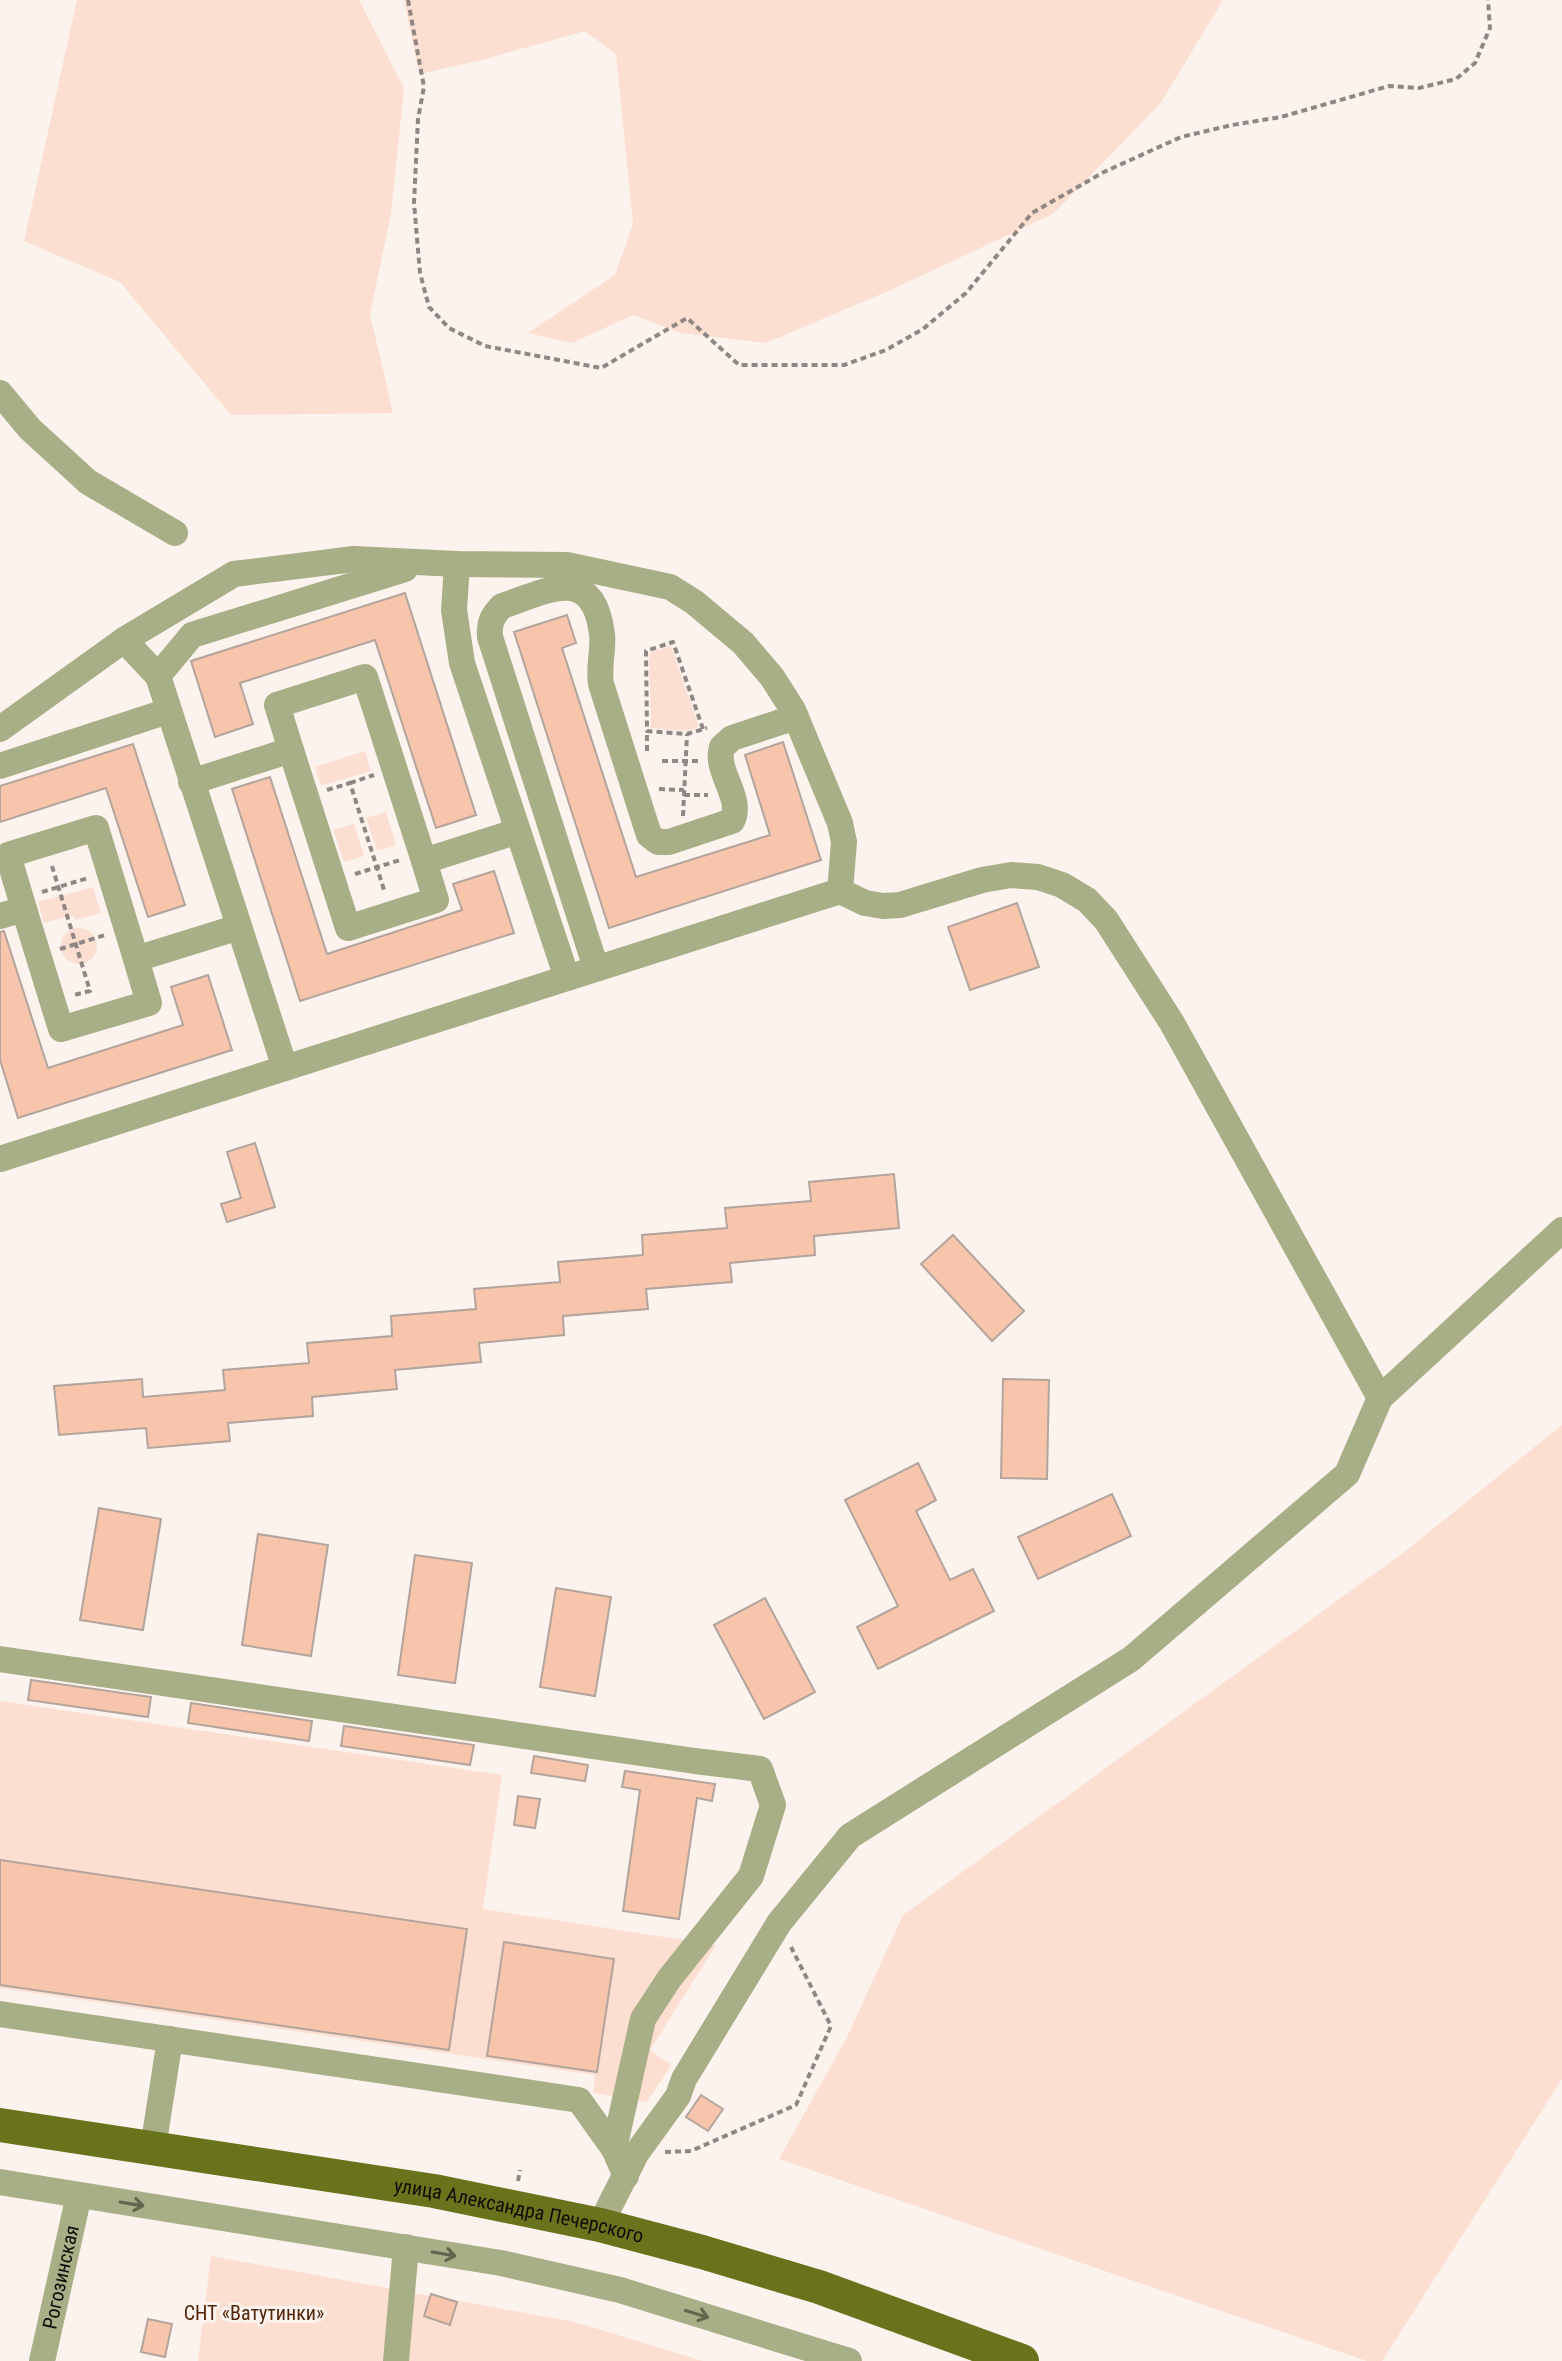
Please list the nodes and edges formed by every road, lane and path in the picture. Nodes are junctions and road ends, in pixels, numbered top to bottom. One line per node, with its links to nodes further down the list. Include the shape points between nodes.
1 (408, 0): 2 (path, via 424,87 414,203 420,273 429,307 449,328 485,346 601,368 687,318 739,365 844,365 886,350 923,329 966,293 1032,213 1104,172 1181,137 1281,117 1389,86 1419,88 1456,79 1475,63 1490,28)
2 (1488, 0)
3 (0, 393): 4 (street, via 88,482)
4 (175, 533)
5 (425, 562): 6 (street); 7 (street, via 354,559 234,574); 8 (street, via 192,635)
6 (457, 564): 10 (street, via 567,565 670,587 743,643); 20 (street, via 454,610 462,663)
7 (124, 640): 8 (street); 11 (street)
8 (158, 676): 9 (street)
9 (168, 711): 17 (street); 18 (street)
10 (796, 717): 16 (street, via 726,741); 28 (street, via 843,833)
11 (0, 729)
12 (687, 734): 12 (path, via 703,729 673,642 646,651 647,731); 15 (path)
13 (291, 750): 18 (street); 19 (street); 23 (street, via 277,705 365,677)
14 (662, 761): 15 (path)
15 (686, 761): 16 (path); 21 (path)
16 (720, 761): 21 (street, via 734,817)
17 (0, 766)
18 (191, 782): 31 (street)
19 (306, 797): 24 (path, via 350,783); 26 (street)
20 (518, 831): 23 (street); 37 (street)
21 (682, 838): 36 (street, via 662,843 649,835 601,684 602,632 591,598 579,589 559,588 502,606 491,620 490,637)
22 (45, 843): 25 (street, via 96,828); 27 (path); 29 (street, via 8,855)
23 (422, 857): 24 (path); 30 (street, via 436,900)
24 (376, 867): 26 (path); 30 (path)
25 (109, 872): 27 (path); 32 (street)
26 (333, 881): 30 (street, via 348,928)
27 (59, 887): 29 (path); 33 (path)
28 (840, 891): 36 (street); 42 (street, via 865,903 900,905 1011,875 1038,877 1087,900 1106,920 1172,1023)
29 (15, 908): 34 (street)
30 (392, 914)
31 (239, 927): 35 (street); 39 (street)
32 (127, 929): 33 (path); 35 (street)
33 (76, 944): 34 (path); 38 (path, via 90,991)
34 (38, 955): 38 (street)
35 (136, 959): 38 (street, via 149,1003 61,1029)
36 (596, 968): 37 (street)
37 (567, 978): 39 (street)
38 (53, 1002)
39 (285, 1068): 40 (street)
40 (0, 1159)
41 (1562, 1230): 42 (street)
42 (1380, 1398): 44 (street, via 1347,1474 1131,1659 850,1836)
43 (0, 1659): 50 (street, via 760,1769 773,1805 751,1876 643,2019)
44 (779, 1923): 50 (street, via 678,2096); 50 (path, via 831,2026 796,2105 691,2151)
45 (0, 2014): 46 (street)
46 (170, 2039): 49 (street); 50 (street, via 579,2100)
47 (0, 2108): 49 (street)
48 (0, 2125): 49 (main road, улица Александра Печерского)
49 (139, 2145): 55 (main road, улица Александра Печерского, via 434,2191)
50 (625, 2160): 55 (street)
51 (520, 2170): 53 (path)
52 (0, 2182): 54 (street)
53 (518, 2183)
54 (79, 2195): 56 (street, one-way to 56); 58 (street, Рогозинская)
55 (600, 2225): 60 (main road, улица Александра Печерского, via 819,2287)
56 (406, 2247): 57 (street, one-way to 57, via 620,2290); 59 (street)
57 (843, 2360)
58 (42, 2361)
59 (396, 2361)
60 (1022, 2361)

